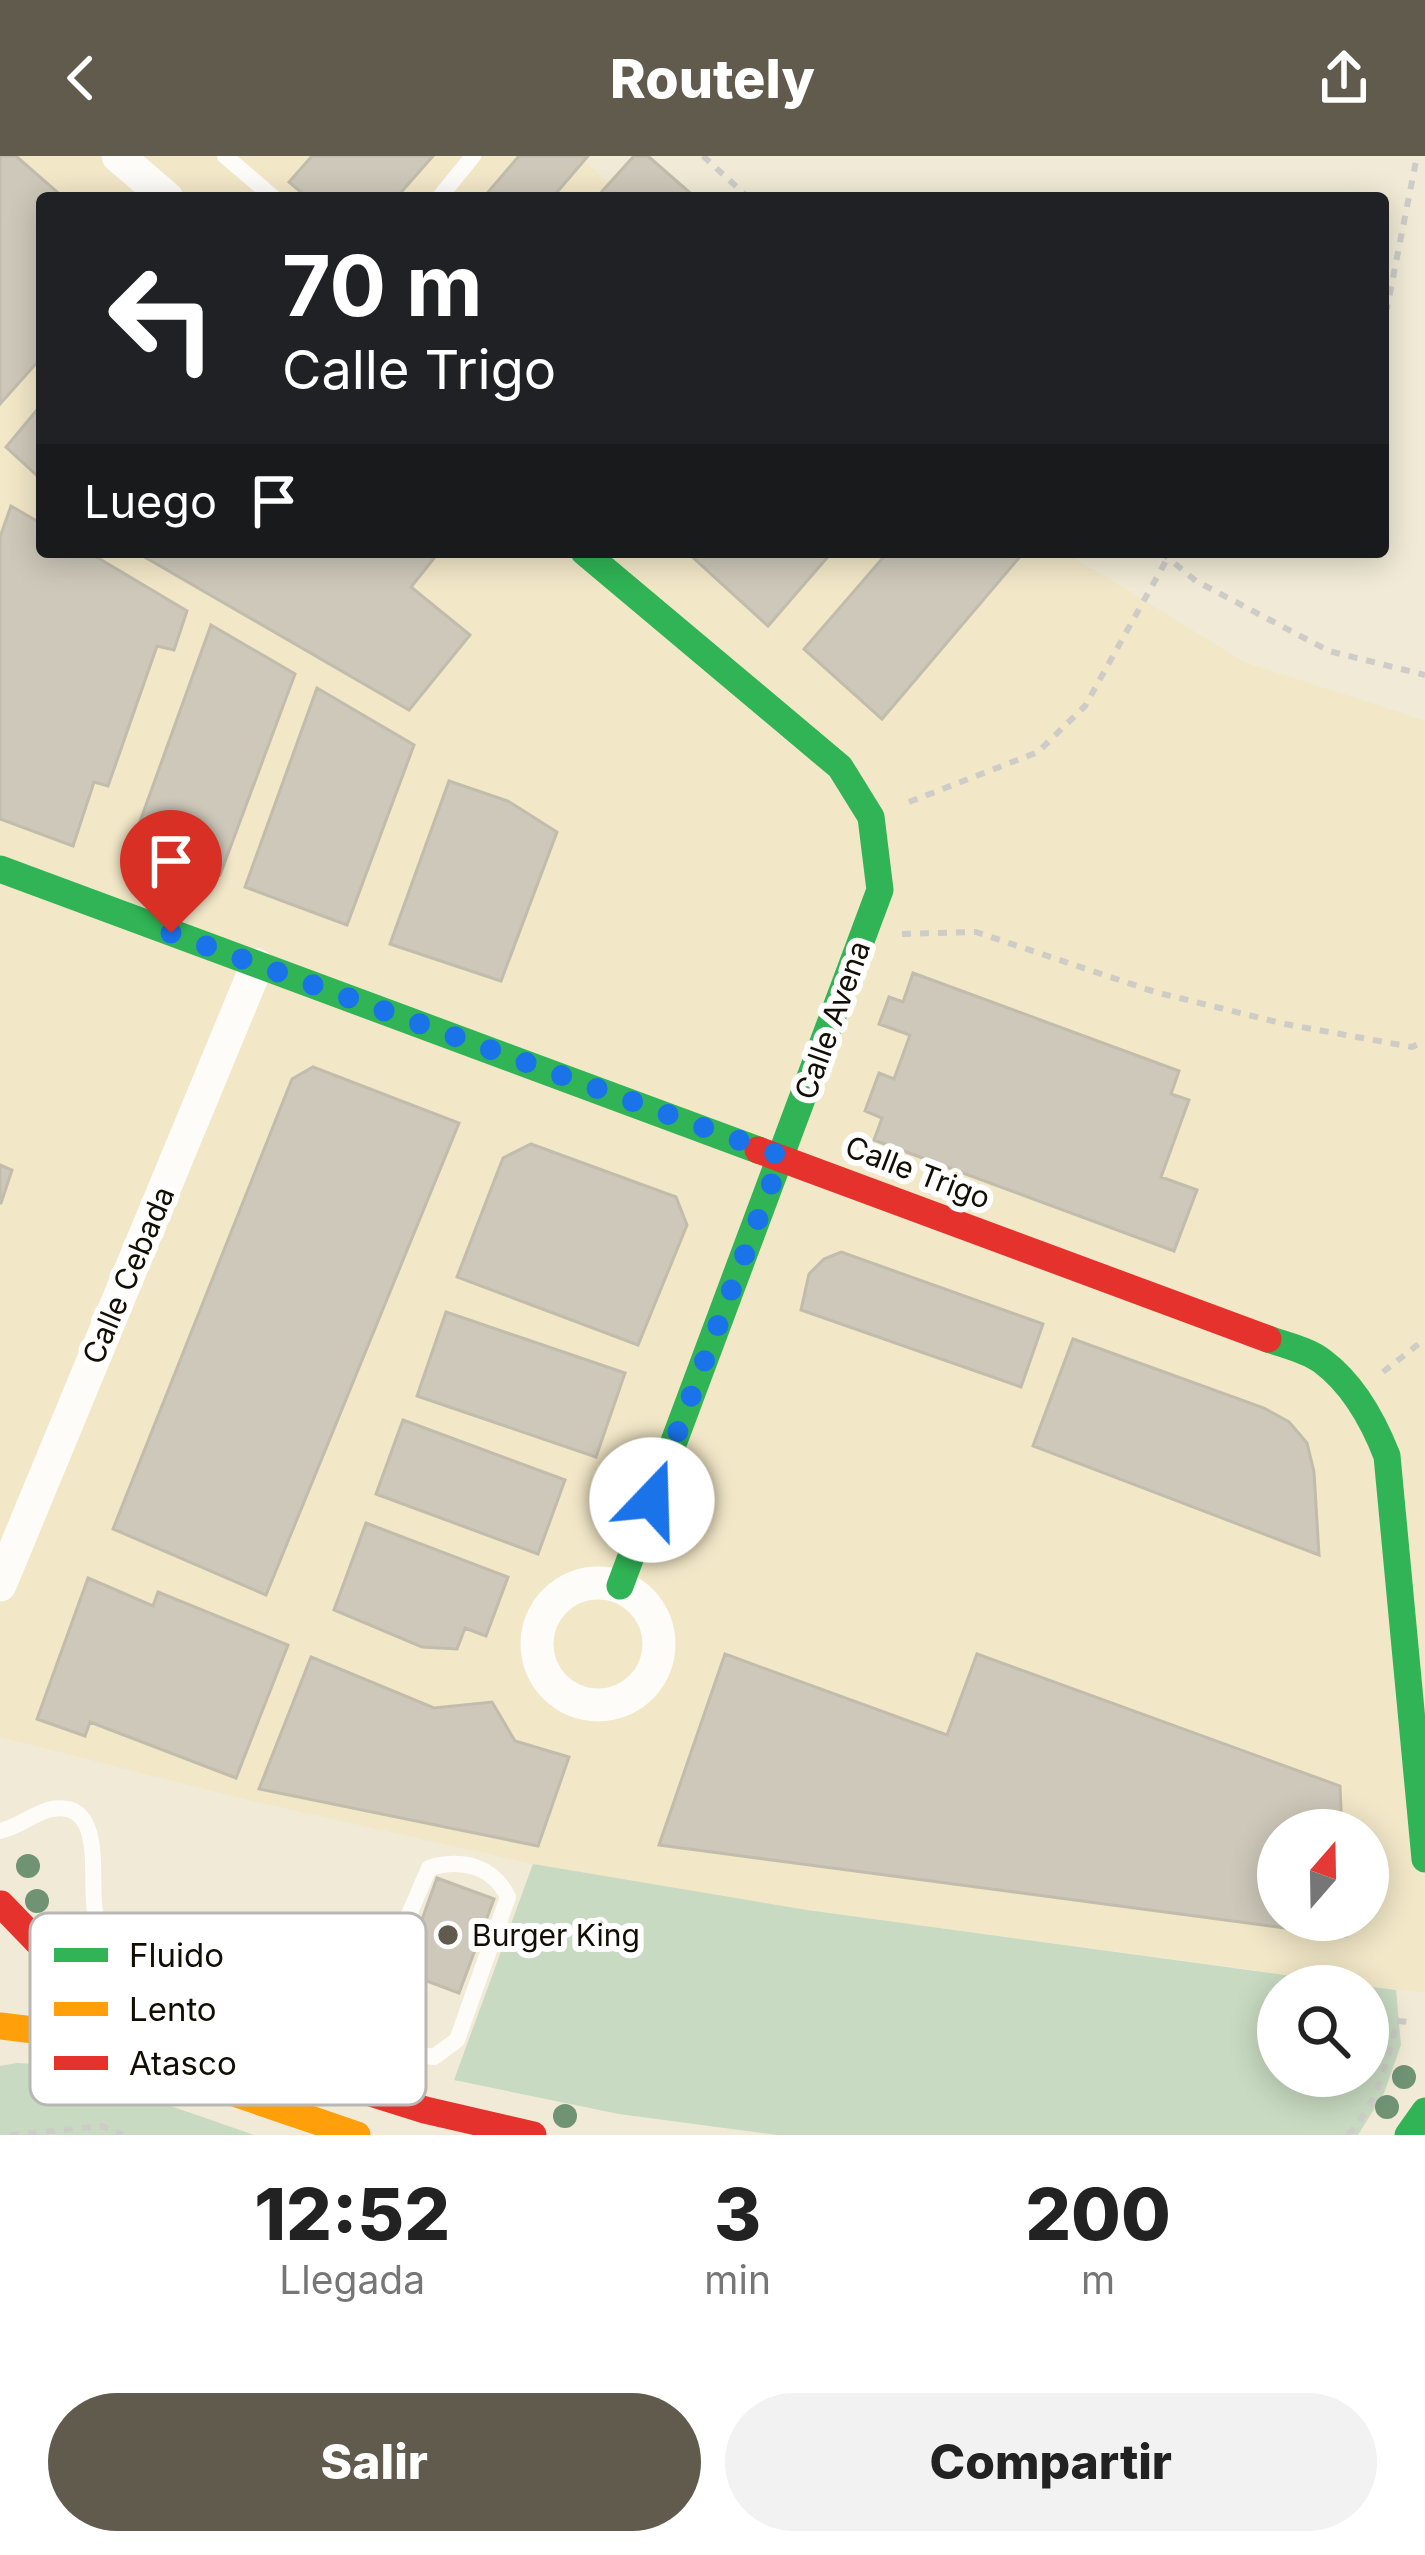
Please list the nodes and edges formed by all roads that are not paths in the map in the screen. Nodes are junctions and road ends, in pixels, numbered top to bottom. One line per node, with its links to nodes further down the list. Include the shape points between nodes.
1 (118, 156): 4 (street)
2 (225, 156): 5 (lane)
3 (473, 156): 6 (lane)
4 (160, 192)
5 (267, 192)
6 (444, 192)
7 (591, 558): 10 (street, Calle Avena, via 840,767 871,817 880,890)
8 (0, 868): 9 (street, Calle Trigo)
9 (257, 965): 10 (street, Calle Trigo); 11 (street, Calle Cebada)
10 (782, 1156): 12 (street, Calle Avena); 14 (street, Calle Trigo, via 1319,1358 1356,1392 1387,1456)
11 (0, 1585)
12 (620, 1586)
13 (0, 1831): 16 (lane, via 54,1809 86,1822)
14 (1425, 1859)
15 (0, 1902): 18 (street); 19 (street)
16 (96, 1913)
17 (410, 1913): 22 (lane, via 430,1868 445,1863 500,1880 508,1898 457,2040)
18 (0, 1916)
19 (30, 1933)
20 (0, 2026): 21 (street)
21 (30, 2030)
22 (426, 2055)
23 (269, 2105): 26 (street)
24 (410, 2105): 27 (street)
25 (1425, 2111): 28 (street)
26 (357, 2135)
27 (533, 2135)
28 (1408, 2135)

